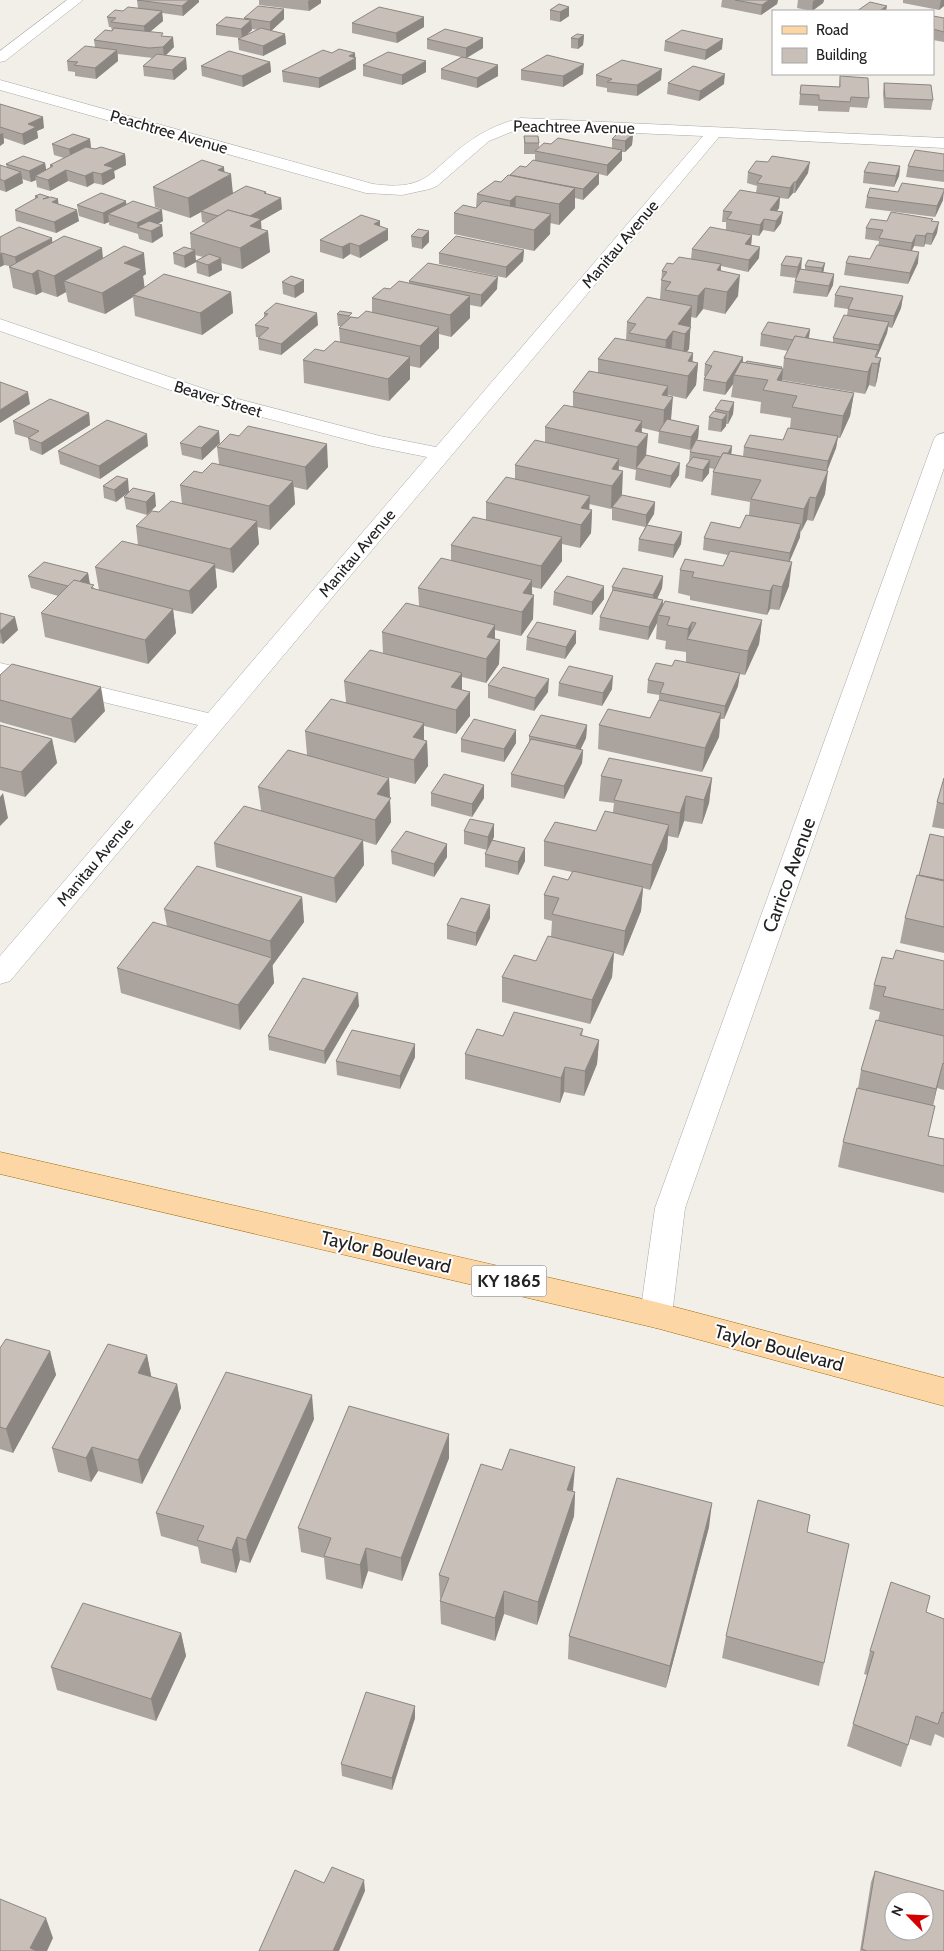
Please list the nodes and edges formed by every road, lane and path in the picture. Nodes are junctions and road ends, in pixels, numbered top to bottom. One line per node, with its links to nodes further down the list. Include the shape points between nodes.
1 (76, 0): 2 (street)
2 (0, 58)
3 (0, 85): 4 (street, Peachtree Avenue, via 372,189 391,191 414,189 431,182 490,132 504,126 521,123)
4 (715, 132): 5 (street, Peachtree Avenue); 8 (street, Manitau Avenue)
5 (944, 143)
6 (0, 326): 8 (street, Beaver Street, via 212,398 379,442)
7 (944, 439): 13 (street, Carrico Avenue, via 670,1208)
8 (441, 454): 10 (street, Manitau Avenue)
9 (0, 670): 10 (street)
10 (214, 722): 11 (street, Manitau Avenue)
11 (0, 974)
12 (0, 1163): 13 (main road, Taylor Boulevard / KY 1865)
13 (656, 1315): 14 (main road, Taylor Boulevard / KY 1865)
14 (944, 1392)

